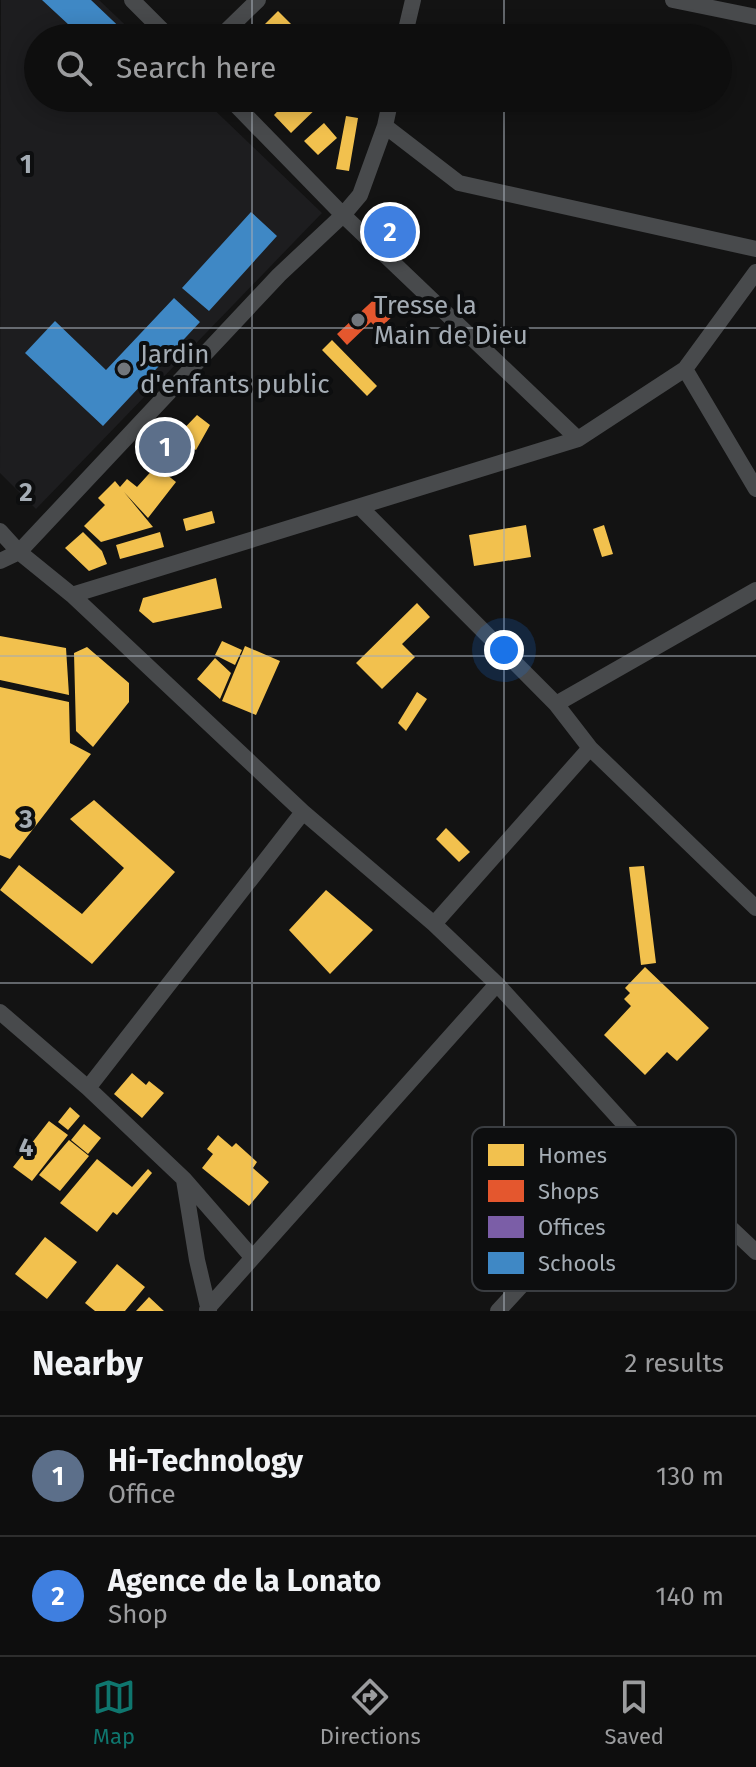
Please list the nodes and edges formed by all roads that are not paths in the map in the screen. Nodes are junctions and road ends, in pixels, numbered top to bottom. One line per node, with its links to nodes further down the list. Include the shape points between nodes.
1 (132, 0): 6 (street)
2 (258, 0): 7 (street)
3 (413, 0): 8 (street)
4 (673, 0): 5 (street)
5 (756, 17)
6 (156, 24)
7 (233, 24)
8 (407, 24)
9 (243, 112): 12 (street)
10 (388, 112): 11 (street)
11 (385, 126): 12 (street, via 360,195); 13 (street, via 459,183)
12 (343, 215): 16 (street); 20 (street, via 279,275)
13 (756, 249)
14 (756, 272): 15 (street)
15 (685, 369): 16 (street); 17 (street)
16 (578, 439): 18 (street)
17 (756, 489)
18 (360, 507): 23 (street); 24 (street)
19 (0, 531): 20 (street)
20 (19, 552): 21 (street); 23 (street)
21 (0, 561)
22 (756, 590): 24 (street)
23 (72, 595): 26 (street)
24 (556, 704): 25 (street)
25 (590, 748): 27 (street); 28 (street)
26 (303, 812): 28 (street); 31 (street)
27 (756, 908)
28 (434, 924): 29 (street)
29 (497, 984): 32 (street); 36 (street)
30 (0, 1012): 31 (street)
31 (88, 1088): 33 (street)
32 (627, 1127)
33 (184, 1179): 36 (street); 38 (street)
34 (736, 1232): 35 (street)
35 (756, 1251)
36 (252, 1257): 38 (street)
37 (516, 1291): 39 (street)
38 (208, 1310)
39 (498, 1311)

